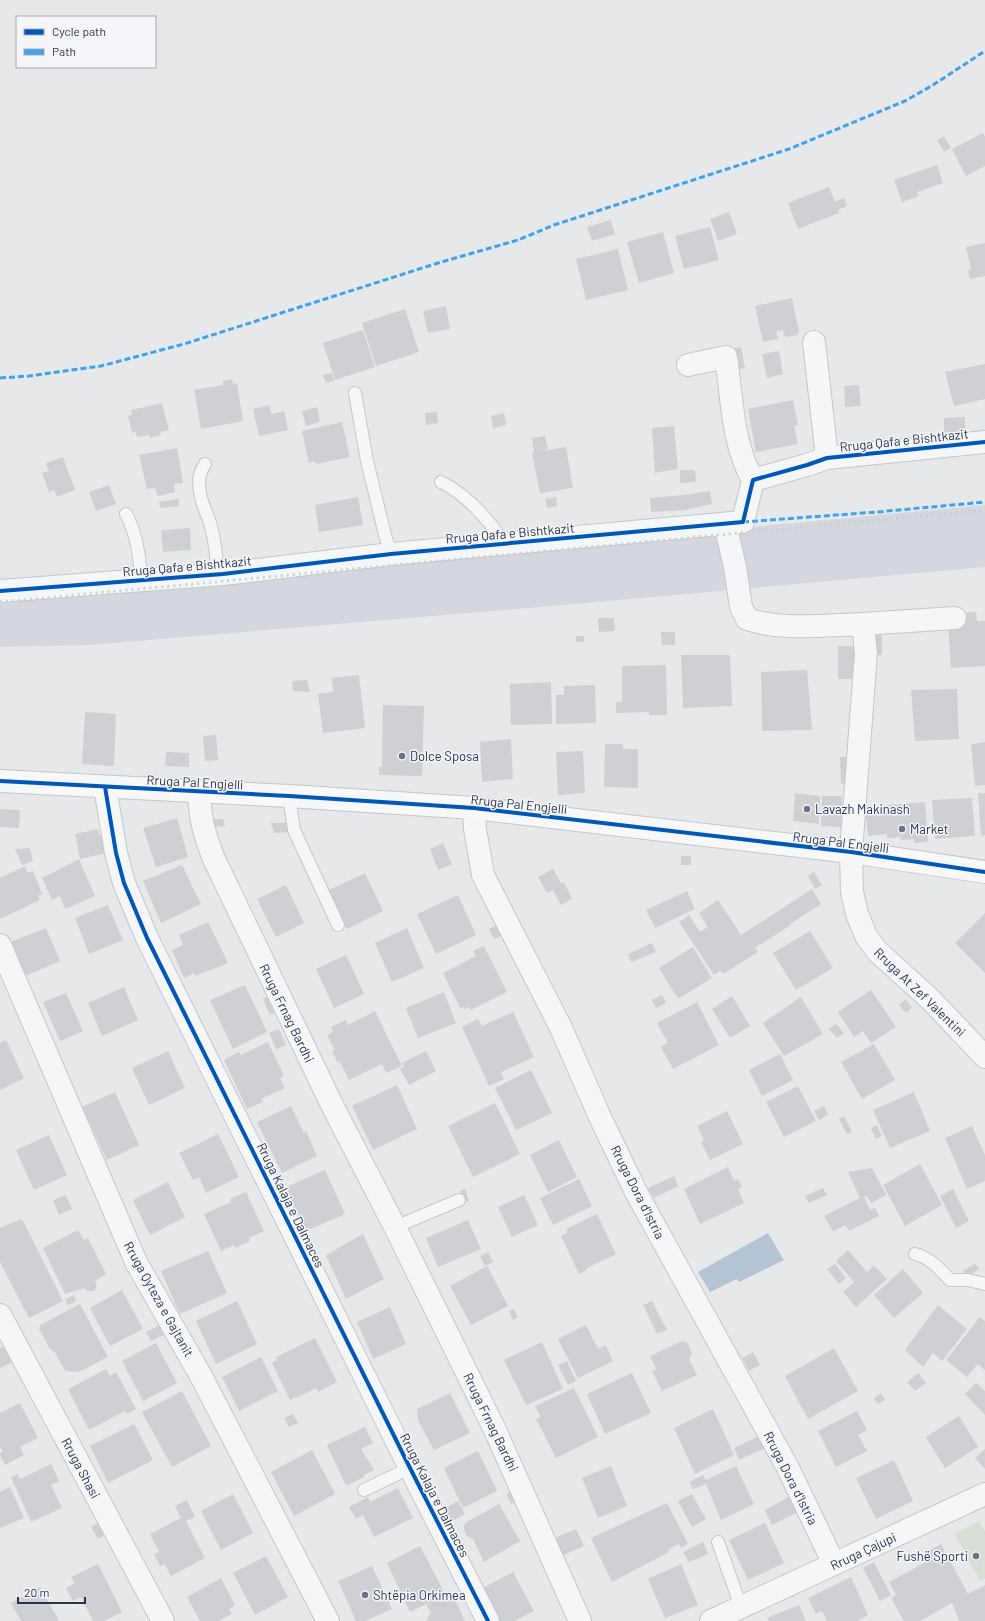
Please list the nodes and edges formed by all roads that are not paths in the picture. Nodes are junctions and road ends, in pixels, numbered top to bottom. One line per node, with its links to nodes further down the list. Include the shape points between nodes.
1 (814, 342): 5 (street, Rruga Qafa e Bishtkazit)
2 (688, 365): 7 (street, via 726,357 738,444)
3 (355, 393): 12 (lane, via 367,461)
4 (985, 442): 5 (street, Rruga Qafa e Bishtkazit)
5 (826, 458): 7 (street, Rruga Qafa e Bishtkazit)
6 (205, 464): 13 (lane, Rruga Qafa e Bishtkazit, via 200,475 201,497 211,527 217,558)
7 (753, 480): 10 (street, Rruga Qafa e Bishtkazit, via 743,522)
8 (441, 482): 11 (lane, Rruga Qafa e Bishtkazit, via 483,516)
9 (126, 514): 14 (lane, Rruga Qafa e Bishtkazit, via 132,525 138,550)
10 (725, 524): 11 (street, Rruga Qafa e Bishtkazit); 17 (street, via 741,606 747,618 759,623 776,625)
11 (505, 544): 12 (street, Rruga Qafa e Bishtkazit)
12 (392, 554): 13 (street, Rruga Qafa e Bishtkazit)
13 (217, 575): 14 (street, Rruga Qafa e Bishtkazit)
14 (141, 580): 15 (street, Rruga Qafa e Bishtkazit)
15 (0, 591)
16 (955, 618): 17 (street)
17 (864, 624): 23 (street, Rruga Pal Engjelli, via 866,652)
18 (0, 781): 19 (main road, Rruga Pal Engjelli)
19 (105, 787): 20 (main road, Rruga Pal Engjelli); 33 (street, Rruga Kalaja e Dalmaces, via 116,853 124,883 145,931)
20 (199, 792): 21 (main road, Rruga Pal Engjelli); 29 (street, Rruga Frnag Bardhi, via 203,832 214,859 333,1107)
21 (289, 796): 22 (main road, Rruga Pal Engjelli); 25 (lane, via 294,830)
22 (474, 808): 23 (main road, Rruga Pal Engjelli); 37 (street, Rruga Dora d'Istria, via 483,875 561,1028 636,1192 788,1468)
23 (851, 852): 24 (main road, Rruga Pal Engjelli); 27 (street, Rruga At Zef Valentini, via 852,892 866,936 881,955 932,1001)
24 (985, 872)
25 (338, 925)
26 (0, 945): 40 (street, Rruga Qyteza e Gajtanit, via 136,1262 201,1376)
27 (985, 1057)
28 (459, 1200): 29 (lane)
29 (395, 1227): 42 (street, Rruga Frnag Bardhi, via 495,1430)
30 (915, 1254): 31 (lane, via 928,1260 950,1280 968,1280)
31 (985, 1284)
32 (0, 1315): 39 (street, Rruga Shasi)
33 (410, 1468): 34 (lane); 41 (street, Rruga Kalaja e Dalmaces)
34 (364, 1490)
35 (985, 1494): 37 (street, Rruga Çajupi)
36 (718, 1542): 38 (lane)
37 (834, 1564): 38 (street, Rruga Çajupi)
38 (741, 1607): 43 (street, Rruga Çajupi)
39 (163, 1621)
40 (328, 1621)
41 (488, 1621)
42 (580, 1621)
43 (711, 1621)

